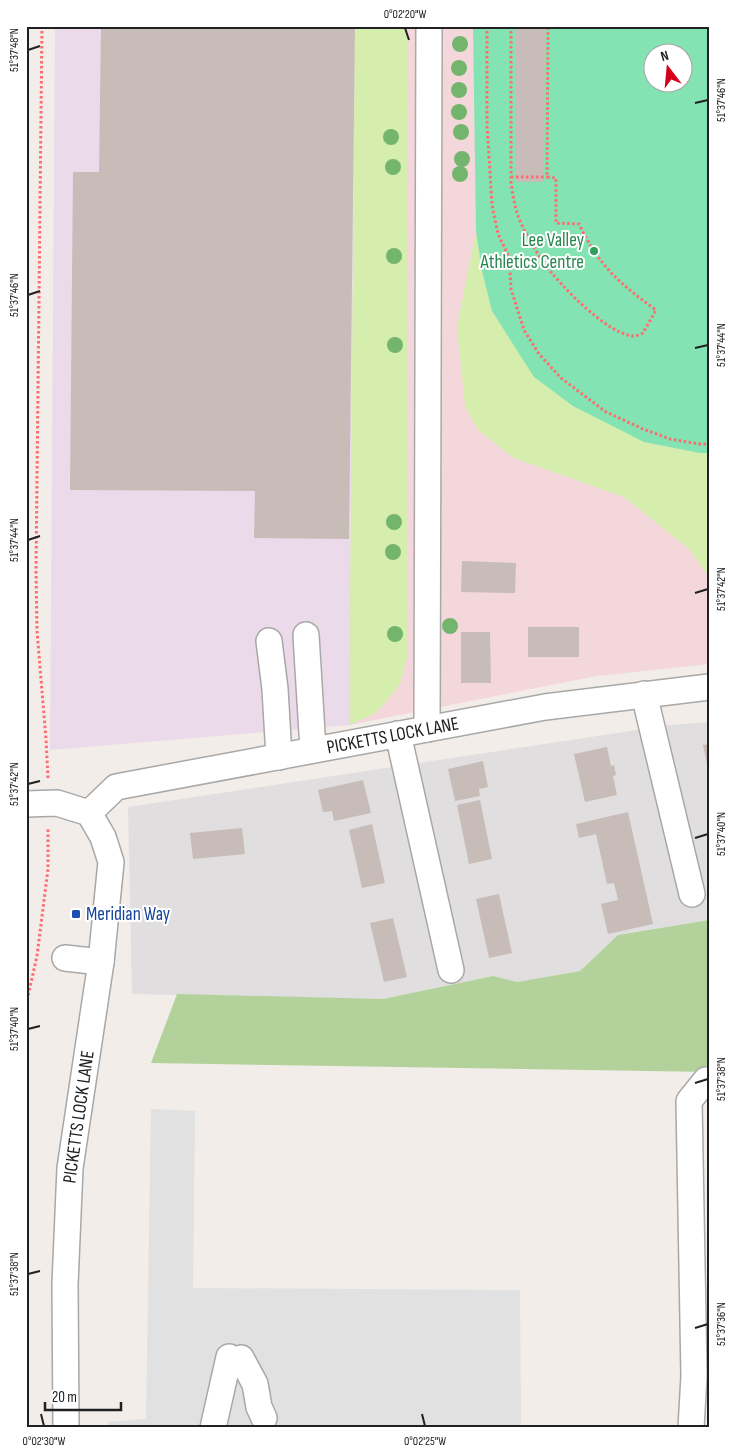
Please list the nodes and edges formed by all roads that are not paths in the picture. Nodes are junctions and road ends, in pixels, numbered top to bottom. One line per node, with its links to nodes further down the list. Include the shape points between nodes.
1 (429, 26): 6 (street)
2 (306, 635): 8 (street)
3 (269, 641): 9 (street)
4 (709, 687): 5 (street, PICKETTS LOCK LANE)
5 (644, 694): 6 (street, PICKETTS LOCK LANE, via 545,707); 12 (street)
6 (427, 729): 7 (street, PICKETTS LOCK LANE)
7 (398, 734): 8 (street, PICKETTS LOCK LANE); 15 (street)
8 (313, 750): 9 (street, PICKETTS LOCK LANE)
9 (279, 757): 11 (street, PICKETTS LOCK LANE, via 116,787)
10 (26, 804): 11 (street, via 57,804)
11 (89, 813): 14 (street, PICKETTS LOCK LANE, via 103,837 111,862)
12 (692, 894)
13 (66, 958): 14 (street)
14 (101, 962): 18 (street, PICKETTS LOCK LANE, via 70,1168 65,1284)
15 (451, 970)
16 (709, 1080): 20 (street, via 689,1101 694,1376)
17 (264, 1418): 19 (street, via 255,1384 235,1358)
18 (66, 1428)
19 (213, 1428)
20 (691, 1428)

